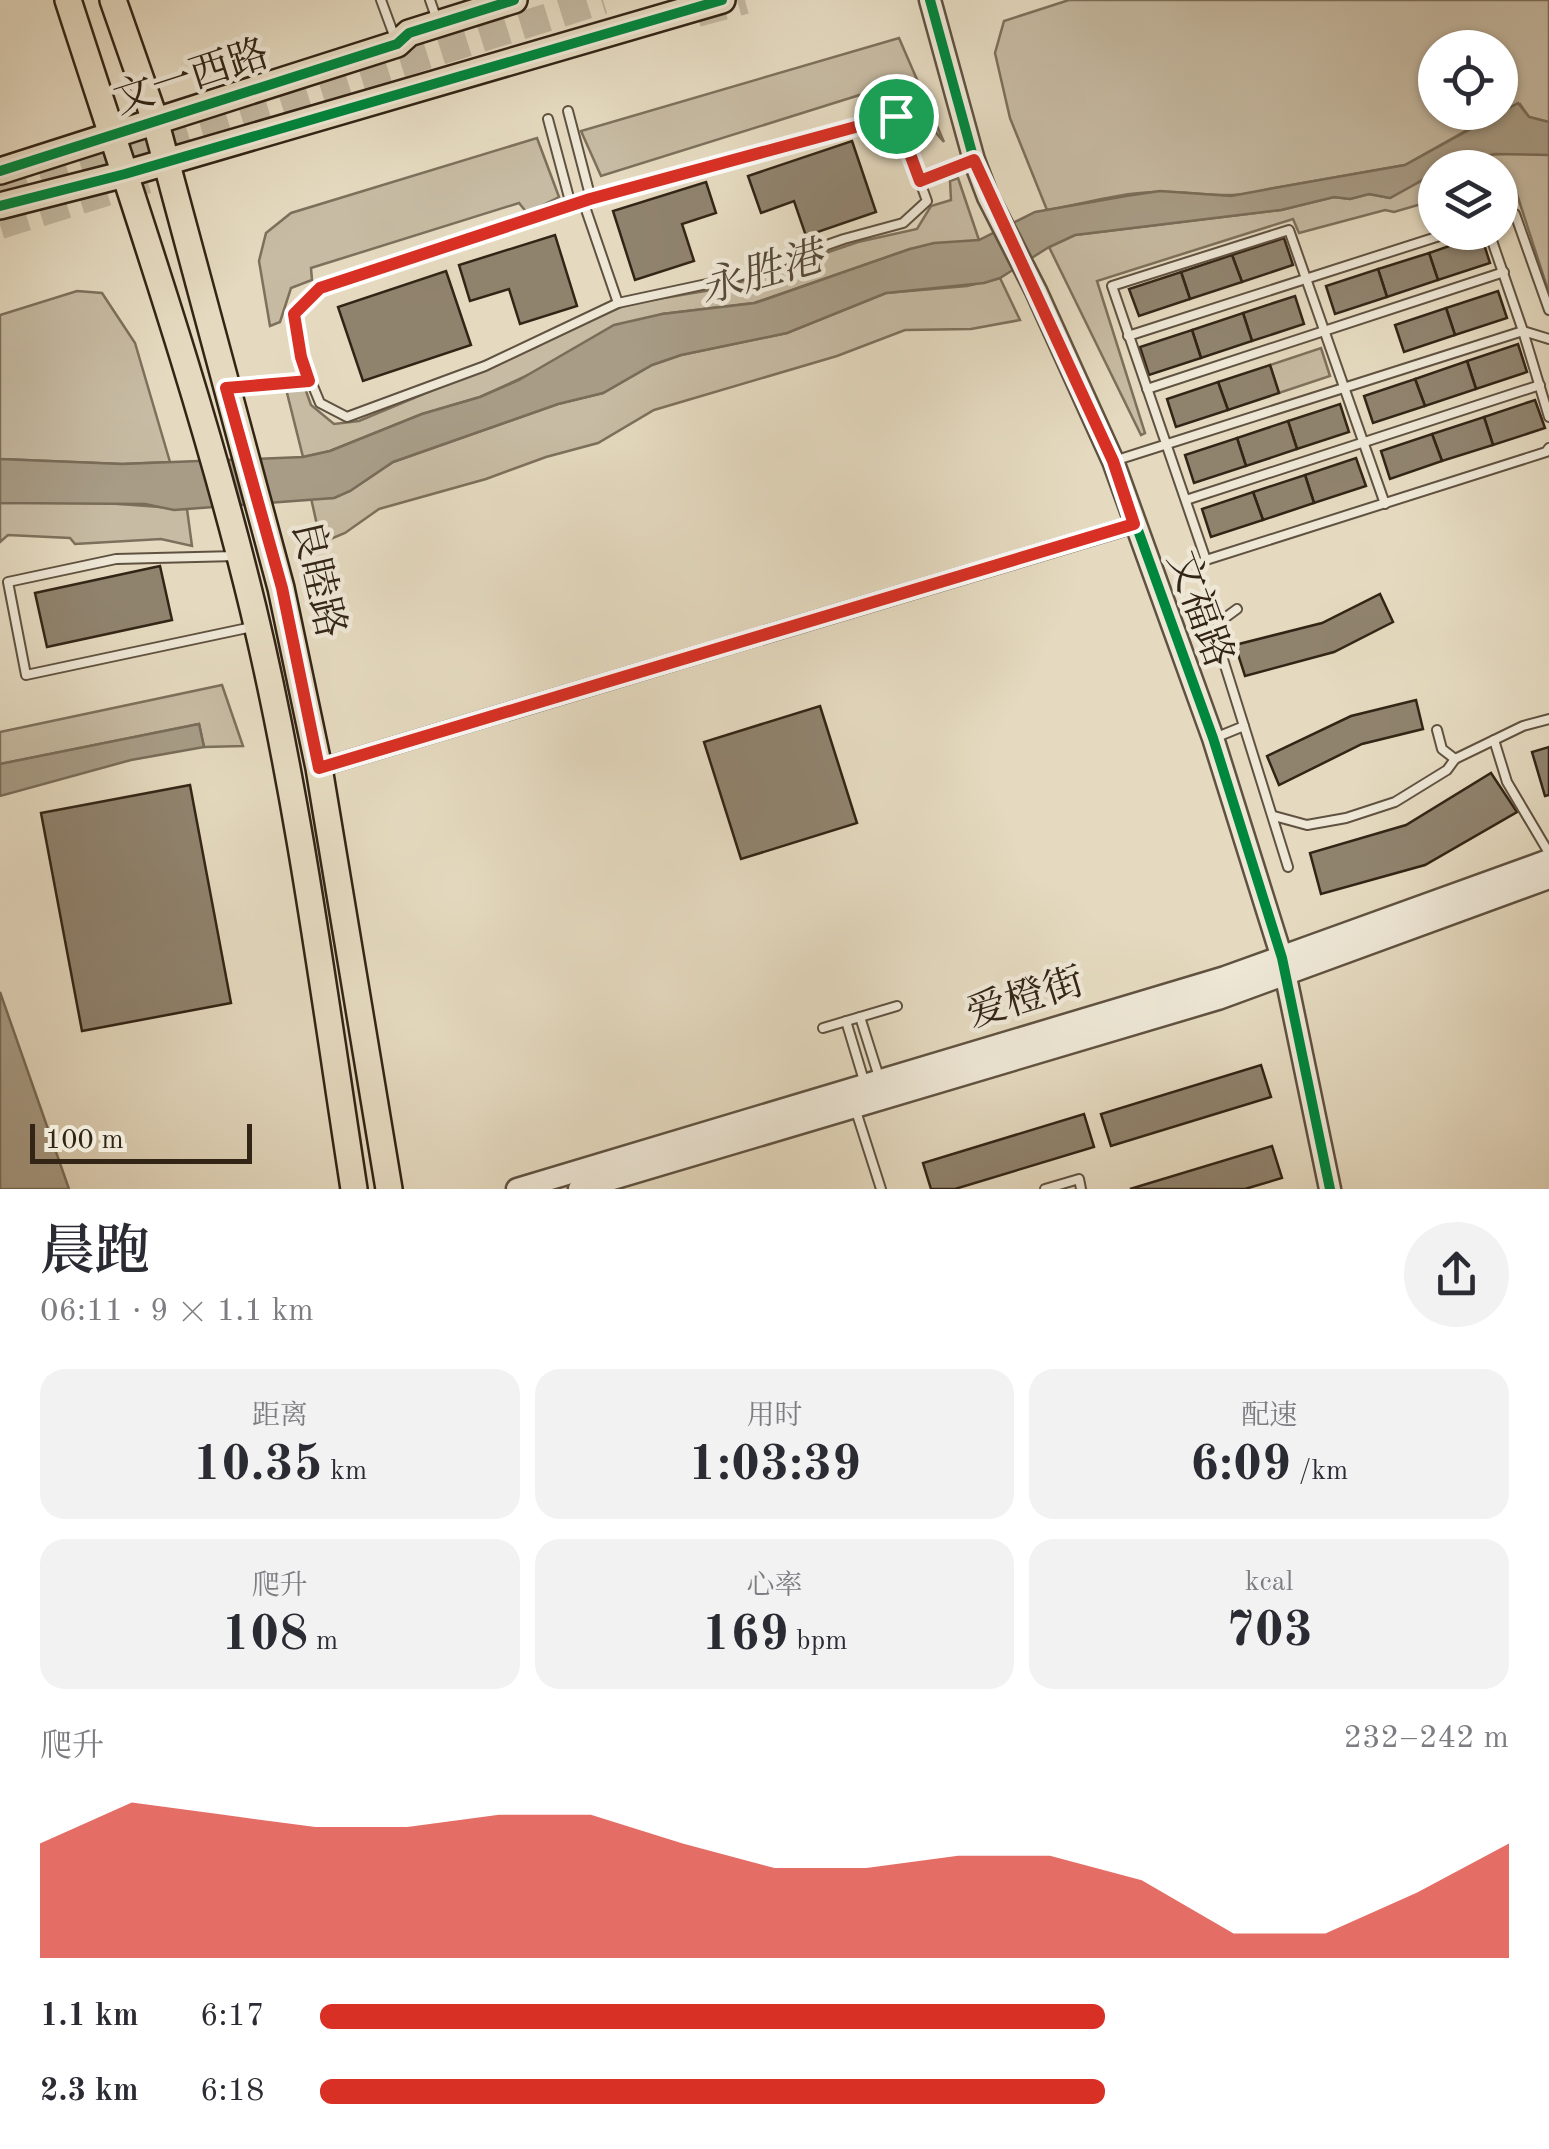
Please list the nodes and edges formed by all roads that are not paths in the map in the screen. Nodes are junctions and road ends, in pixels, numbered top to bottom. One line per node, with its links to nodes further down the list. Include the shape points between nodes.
1 (68, 0): 12 (main road)
2 (112, 0): 11 (main road, 良睦路)
3 (381, 0): 8 (lane)
4 (514, 0): 7 (main road, 文一西路)
5 (722, 0): 14 (main road, 文一西路)
6 (930, 0): 13 (street)
7 (434, 12): 8 (main road, 文一西路)
8 (397, 44): 11 (main road, 文一西路)
9 (568, 111): 18 (lane)
10 (548, 118): 19 (lane)
11 (156, 120): 12 (main road, 文一西路); 14 (main road, 良睦路)
12 (112, 137): 15 (main road, 文一西路); 16 (main road)
13 (974, 160): 17 (lane); 41 (street, 文福路)
14 (165, 163): 16 (main road, 文一西路); 34 (main road, 良睦路)
15 (0, 171)
16 (125, 174): 20 (main road, 文一西路); 45 (main road, 良睦路)
17 (920, 181): 18 (lane, via 896,116); 26 (lane, via 926,201 904,223 730,280)
18 (587, 200): 19 (lane); 26 (lane)
19 (571, 205): 32 (lane, via 320,288 294,314)
20 (0, 206)
21 (1518, 222): 27 (lane)
22 (1418, 243): 25 (lane)
23 (1496, 250): 24 (lane)
24 (1504, 272): 28 (lane); 29 (lane)
25 (1306, 279): 28 (lane); 30 (lane); 30 (lane, via 1289,230 1112,286)
26 (618, 303): 32 (lane, via 484,366 347,418 320,403)
27 (1549, 310)
28 (1324, 331): 35 (lane); 36 (lane)
29 (1523, 331): 31 (lane); 33 (lane); 36 (lane)
30 (1128, 336): 35 (lane)
31 (1549, 338)
32 (309, 381): 34 (lane)
33 (1540, 385): 37 (lane); 38 (lane)
34 (226, 388): 54 (main road, 良睦路, via 269,538)
35 (1146, 388): 39 (lane)
36 (1345, 389): 38 (lane); 39 (lane)
37 (1549, 417)
38 (1363, 442): 42 (lane); 43 (lane)
39 (1167, 447): 41 (lane); 42 (lane)
40 (1549, 448): 43 (lane)
41 (1113, 461): 44 (street, 文福路)
42 (1186, 500): 43 (lane, via 1206,560)
43 (1385, 504)
44 (1134, 524): 51 (street, 文福路); 54 (street)
45 (237, 548): 47 (main road, 良睦路); 47 (lane, via 116,559 8,582 26,675)
46 (1237, 608): 49 (lane, via 1218,623 1216,637)
47 (257, 626): 66 (main road, 良睦路, via 295,804)
48 (1549, 718): 52 (lane)
49 (1244, 726): 51 (lane); 55 (lane)
50 (1437, 730): 53 (lane, via 1442,749)
51 (1213, 738): 59 (street, 文福路)
52 (1494, 740): 53 (lane); 56 (lane, via 1508,782)
53 (1455, 759): 55 (lane, via 1395,802 1346,818 1307,825)
54 (319, 768): 67 (main road, 良睦路)
55 (1274, 816): 57 (lane)
56 (1549, 856): 59 (street, 爱橙街)
57 (1288, 867)
58 (1549, 878): 59 (street, 爱橙街)
59 (1283, 967): 64 (street, 爱橙街); 65 (street, 爱橙街, via 1218,1000); 73 (street, 文福路)
60 (896, 1006): 61 (lane)
61 (860, 1017): 62 (lane); 64 (lane)
62 (846, 1021): 63 (lane); 64 (lane)
63 (823, 1028)
64 (873, 1083): 68 (street, 爱橙街)
65 (855, 1107): 69 (street, 爱橙街); 70 (lane)
66 (354, 1189)
67 (389, 1189)
68 (517, 1189)
69 (578, 1189)
70 (881, 1189)
71 (1045, 1189): 72 (lane, via 1079,1179)
72 (1081, 1189)
73 (1330, 1189)

